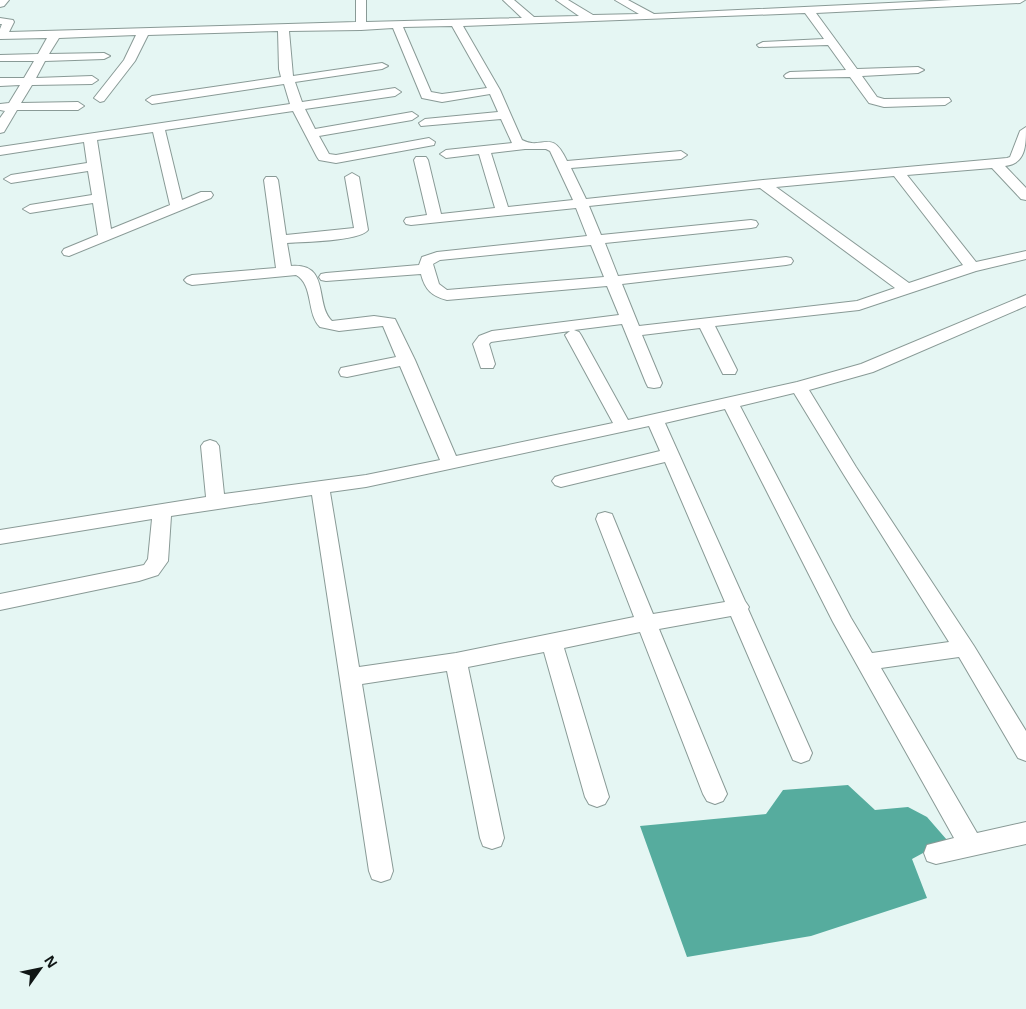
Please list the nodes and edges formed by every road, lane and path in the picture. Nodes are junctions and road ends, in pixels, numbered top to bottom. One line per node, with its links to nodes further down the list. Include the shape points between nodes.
1 (4, 0): 7 (street)
2 (361, 0): 15 (street)
3 (508, 0): 11 (street)
4 (561, 0): 10 (street)
5 (620, 0): 9 (street)
6 (1020, 0): 8 (street)
7 (0, 4)
8 (809, 11): 9 (street); 20 (street)
9 (651, 17): 10 (street)
10 (591, 19): 11 (street)
11 (531, 20): 13 (street)
12 (0, 21): 18 (street, via 9,22)
13 (456, 24): 14 (street); 34 (street)
14 (397, 25): 15 (street); 34 (street, via 426,96 442,98)
15 (361, 27): 16 (street)
16 (283, 28): 17 (street); 30 (street)
17 (143, 33): 19 (street); 36 (street, via 129,61)
18 (1, 36): 19 (street)
19 (54, 36): 23 (street)
20 (832, 42): 21 (street); 27 (street)
21 (763, 45)
22 (104, 56): 23 (street)
23 (42, 57): 24 (street); 31 (street)
24 (0, 58)
25 (382, 66): 30 (street)
26 (918, 70): 27 (street)
27 (853, 73): 28 (street); 38 (street, via 877,102)
28 (790, 76)
29 (92, 80): 31 (street)
30 (288, 80): 40 (street); 42 (street)
31 (28, 81): 32 (street); 41 (street)
32 (0, 82)
33 (143, 90): 42 (street, via 185,84 190,86)
34 (494, 90): 43 (street)
35 (395, 92): 40 (street)
36 (100, 98)
37 (152, 100): 42 (street)
38 (945, 101)
39 (78, 106): 41 (street)
40 (297, 106): 42 (street); 48 (street)
41 (6, 107): 49 (street)
42 (200, 107): 46 (street)
43 (505, 115): 45 (street); 53 (street, via 517,142)
44 (412, 116): 48 (street)
45 (425, 122)
46 (158, 127): 51 (street); 71 (street)
47 (1026, 131): 59 (street, via 1016,159)
48 (312, 133): 52 (street, via 322,154 331,159)
49 (7, 134): 50 (street)
50 (67, 134)
51 (90, 137): 55 (street); 61 (street)
52 (428, 142)
53 (523, 146): 54 (street); 60 (street, via 552,146)
54 (484, 150): 56 (street); 73 (street)
55 (0, 151)
56 (446, 154)
57 (681, 154): 60 (street)
58 (421, 160): 74 (street)
59 (996, 164): 62 (street); 68 (street)
60 (563, 165): 70 (street)
61 (95, 166): 64 (street); 69 (street)
62 (898, 172): 66 (street); 83 (street)
63 (352, 177): 78 (street, via 361,230)
64 (11, 179)
65 (271, 180): 78 (street)
66 (763, 184): 70 (street); 89 (street)
67 (206, 195): 71 (street)
68 (1026, 196)
69 (99, 198): 72 (street); 77 (street)
70 (581, 203): 73 (street); 79 (street)
71 (177, 207): 77 (street)
72 (30, 209)
73 (503, 212): 74 (street)
74 (435, 218): 75 (street)
75 (411, 221)
76 (751, 224): 79 (street)
77 (105, 237): 80 (street)
78 (279, 240): 85 (street)
79 (595, 240): 84 (street, via 437,256 427,260); 88 (street)
80 (69, 252)
81 (1026, 255): 83 (street)
82 (786, 260): 88 (street)
83 (972, 267): 89 (street)
84 (427, 269): 86 (street); 88 (street, via 433,290 447,294)
85 (284, 270): 87 (street); 94 (street, via 299,270 308,275 321,319 326,324 389,322)
86 (326, 277)
87 (192, 280)
88 (612, 281): 92 (street)
89 (907, 289): 91 (street, via 878,300 840,308)
90 (1026, 300): 99 (street, via 867,368)
91 (705, 323): 92 (street); 96 (street)
92 (630, 325): 95 (street, via 492,336 481,344); 98 (street)
93 (573, 335): 102 (street)
94 (407, 360): 97 (street); 105 (street)
95 (487, 364)
96 (729, 370)
97 (347, 372)
98 (654, 384)
99 (799, 387): 100 (street); 116 (street)
100 (730, 403): 101 (street); 118 (street)
101 (655, 419): 102 (street); 104 (street)
102 (623, 426): 105 (street)
103 (210, 446): 108 (street)
104 (670, 454): 106 (street); 113 (street)
105 (450, 462): 107 (street)
106 (561, 481)
107 (320, 488): 108 (street); 119 (street)
108 (216, 502): 109 (street)
109 (162, 510): 111 (street); 112 (street, via 158,562 151,570)
110 (605, 519): 114 (street)
111 (0, 537)
112 (0, 602)
113 (739, 607): 114 (street); 121 (street)
114 (646, 622): 115 (street); 122 (street)
115 (552, 643): 117 (street); 123 (street)
116 (964, 648): 118 (street); 120 (street)
117 (456, 661): 119 (street); 125 (street)
118 (865, 662): 126 (street)
119 (350, 677): 128 (street)
120 (1026, 751)
121 (801, 753)
122 (715, 794)
123 (597, 797)
124 (1026, 833): 126 (street)
125 (492, 838)
126 (970, 845): 127 (street)
127 (936, 853)
128 (381, 871)

